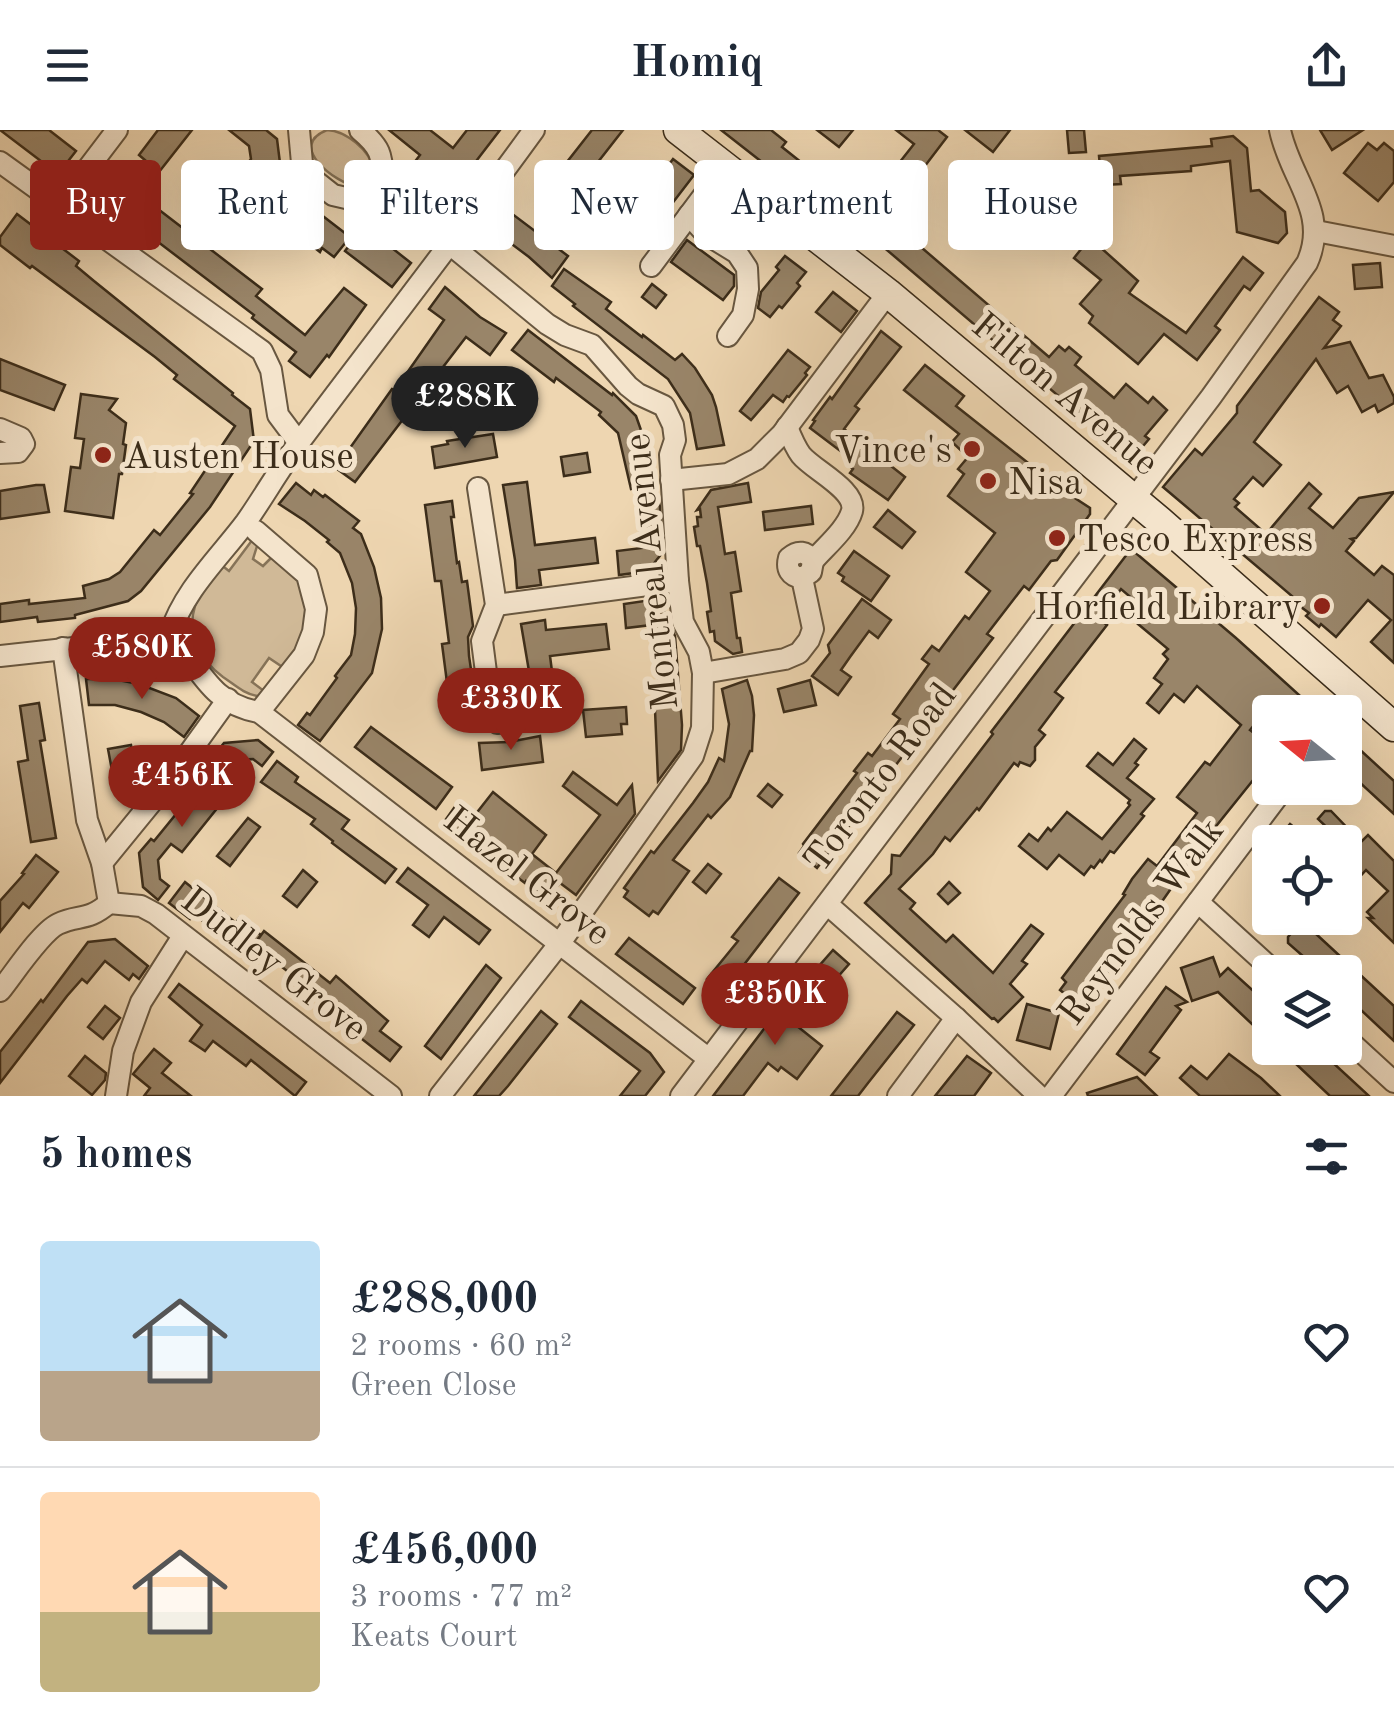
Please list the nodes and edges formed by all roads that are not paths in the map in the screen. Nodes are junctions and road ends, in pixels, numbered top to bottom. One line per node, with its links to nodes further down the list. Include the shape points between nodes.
1 (116, 130): 7 (street)
2 (299, 130): 13 (street, via 309,176)
3 (360, 130): 8 (street, via 378,145)
4 (534, 130): 9 (street)
5 (678, 130): 10 (street, Filton Avenue)
6 (1280, 130): 16 (street)
7 (94, 160)
8 (380, 160)
9 (512, 160)
10 (716, 160)
11 (0, 162): 12 (street)
12 (30, 184)
13 (344, 198)
14 (694, 207): 15 (street)
15 (688, 215): 22 (street); 24 (street, via 745,264 745,308)
16 (1316, 232): 17 (street); 31 (street, Toronto Road, via 1298,276)
17 (1394, 246)
18 (122, 250): 27 (street, via 262,351 278,415)
19 (447, 250): 27 (street)
20 (457, 250): 29 (street, Montreal Avenue, via 546,324 592,345 633,390 664,407 675,433)
21 (832, 250): 23 (street, Filton Avenue)
22 (651, 266)
23 (888, 294): 25 (street); 31 (street, Filton Avenue)
24 (728, 336)
25 (787, 427): 29 (street, via 744,468); 38 (street, via 802,456 852,503 849,518 807,569 809,640 786,659)
26 (0, 429): 28 (street, via 24,444 18,452)
27 (298, 443): 35 (street, via 176,614)
28 (0, 452)
29 (671, 480): 33 (street, Montreal Avenue)
30 (478, 488): 34 (street)
31 (1133, 500): 39 (street, Filton Avenue); 51 (street, Toronto Road)
32 (263, 544): 42 (street, via 308,575 316,609 304,654)
33 (678, 581): 34 (street); 38 (street, Montreal Avenue)
34 (496, 605): 43 (street, via 482,640 492,719)
35 (170, 634): 36 (street); 40 (street, Hazel Grove, via 201,678)
36 (63, 648): 37 (street); 48 (street, via 86,820)
37 (0, 656)
38 (703, 673): 53 (street, Montreal Avenue, via 702,728 692,756)
39 (1340, 695)
40 (228, 699): 42 (street, Hazel Grove); 45 (street)
41 (1362, 710): 44 (street, Filton Avenue)
42 (260, 712): 53 (street, Hazel Grove)
43 (533, 720)
44 (1394, 727)
45 (179, 767)
46 (150, 803): 48 (street)
47 (1271, 805): 49 (street, Reynolds Walk)
48 (102, 863): 50 (street)
49 (1198, 902): 54 (street); 66 (street, Reynolds Walk)
50 (109, 903): 52 (street, Dudley Grove, via 141,906); 55 (street, via 48,930)
51 (826, 904): 56 (street); 58 (street, Toronto Road)
52 (183, 936): 60 (street, via 141,1002); 61 (street, Dudley Grove)
53 (560, 943): 58 (street, Hazel Grove); 62 (street, Montreal Avenue)
54 (1256, 955)
55 (0, 991)
56 (956, 1018): 64 (street); 65 (street)
57 (1362, 1053): 59 (street)
58 (709, 1059): 63 (street, Toronto Road)
59 (1394, 1082)
60 (116, 1096)
61 (392, 1096)
62 (440, 1096)
63 (681, 1096)
64 (898, 1096)
65 (1039, 1096)
66 (1051, 1096)

